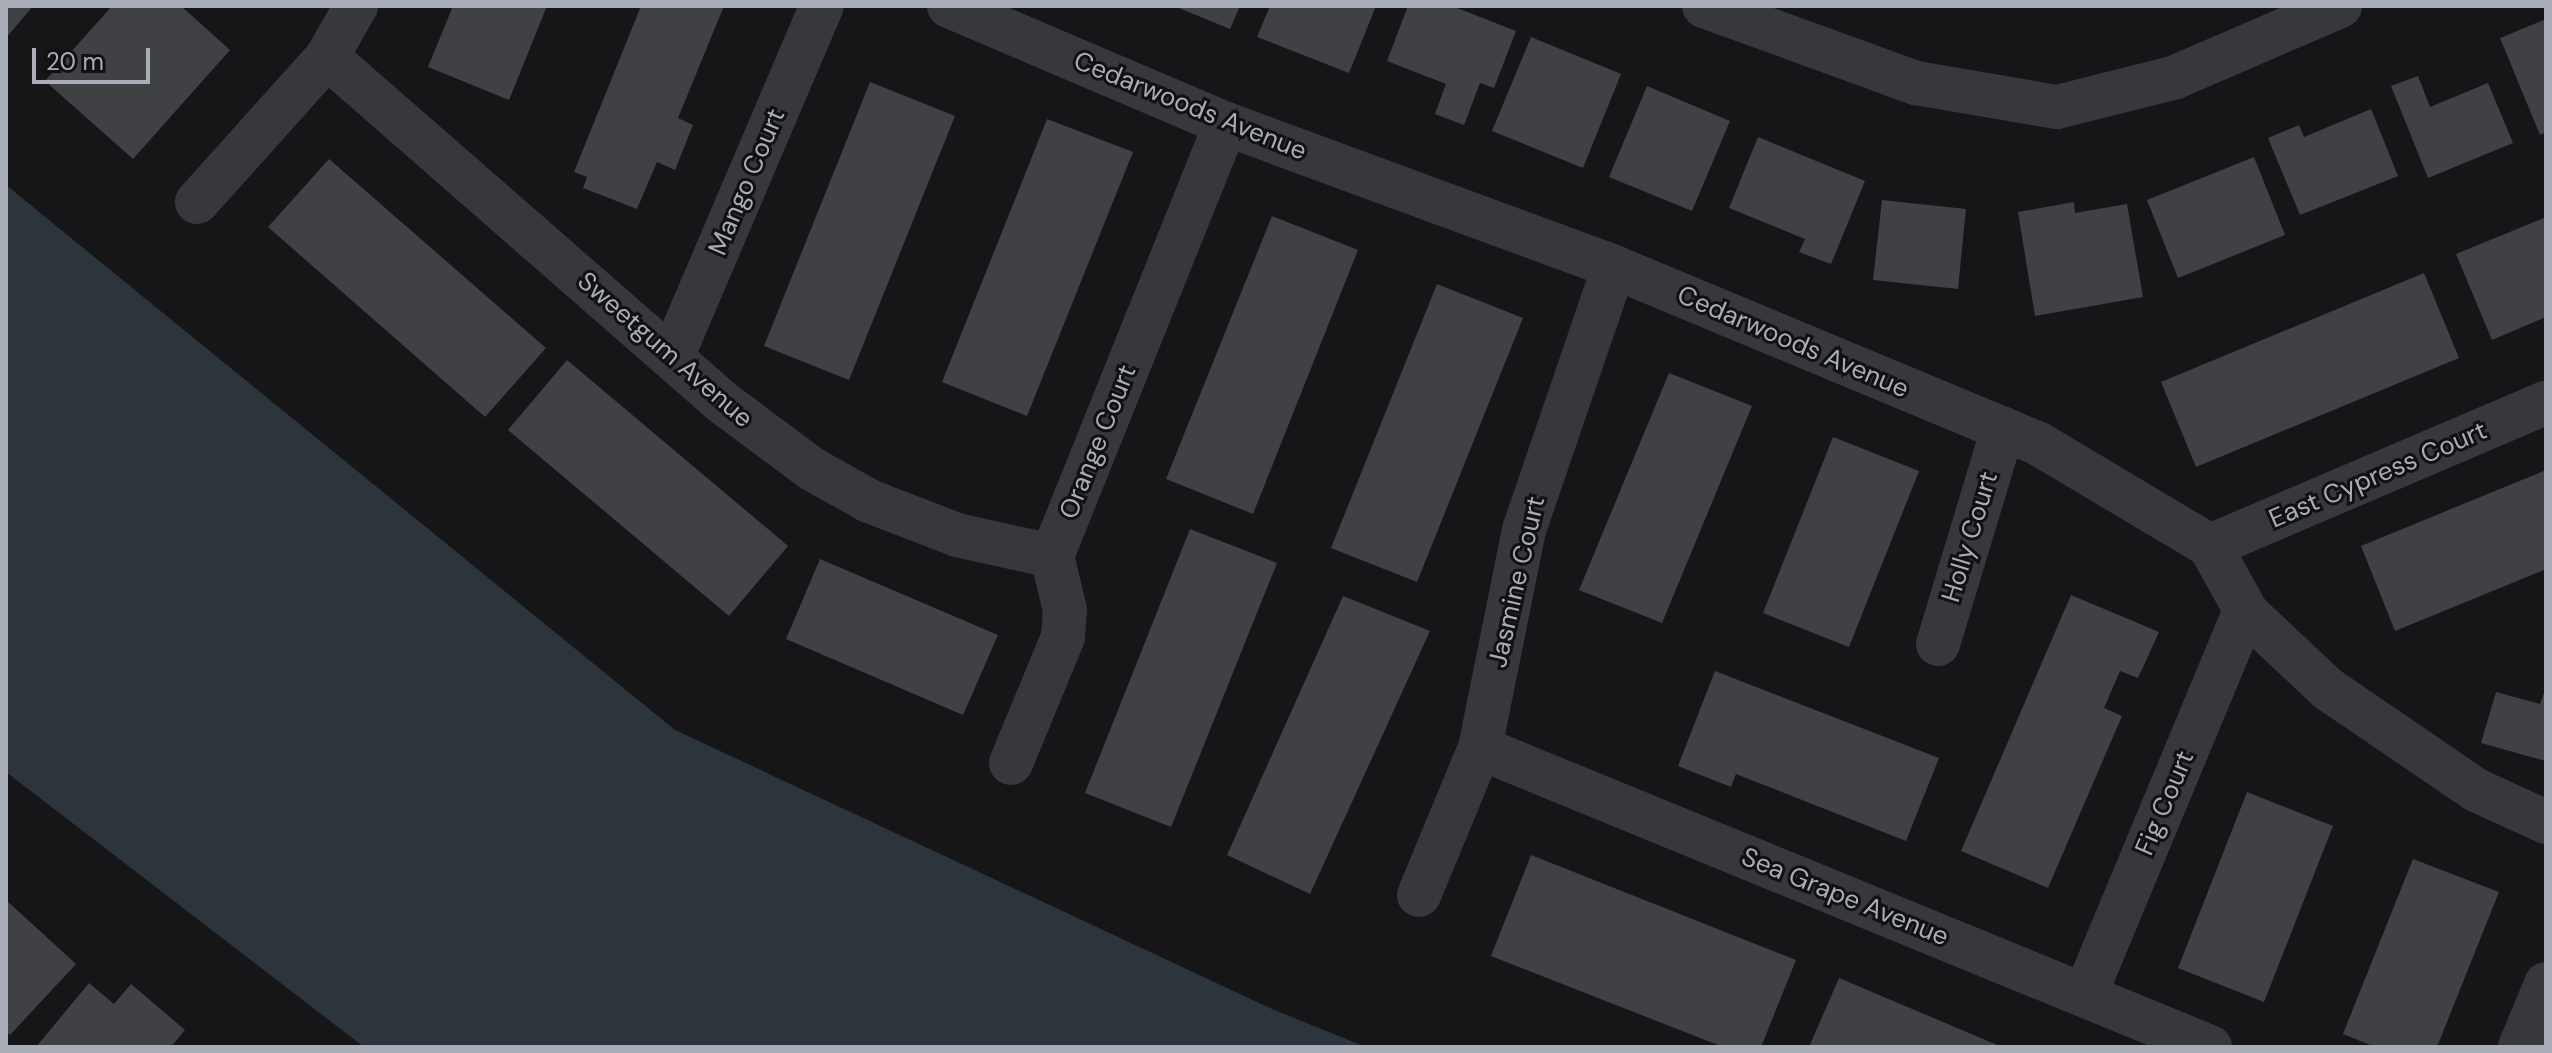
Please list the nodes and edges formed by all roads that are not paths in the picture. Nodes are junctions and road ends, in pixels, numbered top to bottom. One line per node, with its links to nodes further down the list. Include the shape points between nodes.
1 (356, 6): 6 (street)
2 (822, 6): 10 (street, Mango Court)
3 (949, 6): 7 (street, Cedarwoods Avenue)
4 (1704, 6): 5 (street, via 1916,83 2057,107 2173,78)
5 (2340, 6)
6 (327, 57): 8 (street); 10 (street, Sweetgum Avenue)
7 (1226, 124): 9 (street, Cedarwoods Avenue); 14 (street, Orange Court)
8 (197, 202)
9 (1614, 267): 12 (street, Cedarwoods Avenue); 17 (street, Jasmine Court, via 1524,530)
10 (672, 357): 14 (street, Sweetgum Avenue, via 765,436 869,501 957,535)
11 (2546, 403): 13 (street, East Cypress Court)
12 (2003, 429): 13 (street, Cedarwoods Avenue, via 2039,444); 16 (street, Holly Court)
13 (2210, 546): 15 (street)
14 (1052, 556): 18 (street, via 1065,610 1063,637)
15 (2245, 610): 19 (street, via 2328,689 2379,725 2476,790); 22 (street, Fig Court)
16 (1938, 644)
17 (1480, 748): 20 (street, Jasmine Court); 22 (street, Sea Grape Avenue)
18 (1011, 763)
19 (2546, 822)
20 (1419, 895)
21 (2546, 984): 24 (street)
22 (2085, 995): 23 (street, Sea Grape Avenue)
23 (2210, 1047)
24 (2520, 1047)

